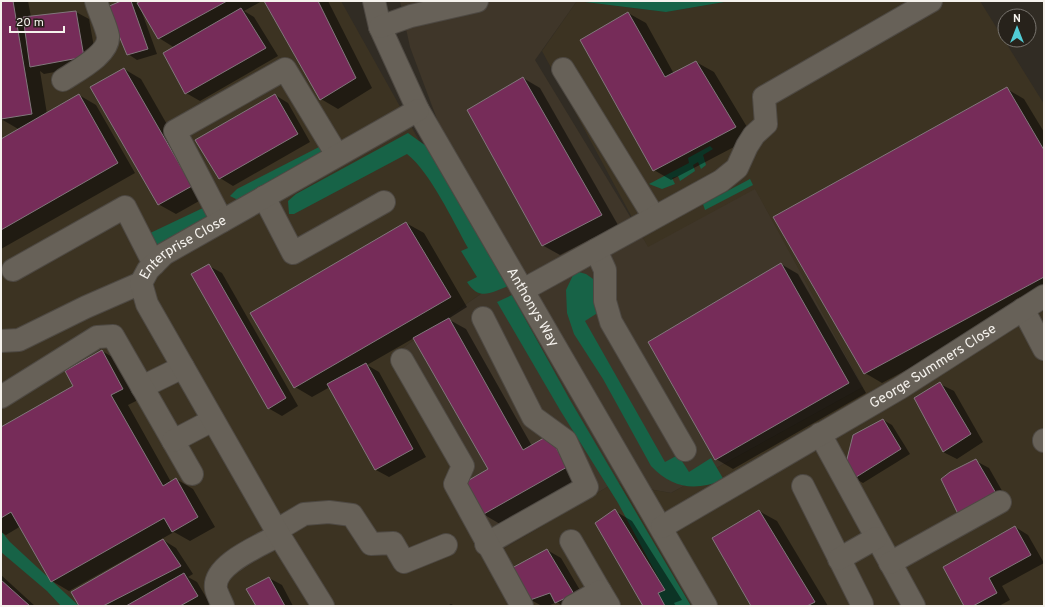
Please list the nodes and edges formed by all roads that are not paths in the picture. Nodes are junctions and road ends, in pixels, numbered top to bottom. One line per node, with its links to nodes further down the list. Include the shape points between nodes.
1 (96, 1): 7 (street, via 108,34 106,44 96,58)
2 (374, 1): 5 (street, Anthonys Way)
3 (477, 1): 5 (street, via 411,16)
4 (931, 1): 12 (street, via 764,97 766,124 754,135 737,168 721,181)
5 (380, 27): 8 (street, Anthonys Way)
6 (563, 69): 12 (street)
7 (63, 80)
8 (418, 110): 9 (street, Enterprise Close); 18 (street, Anthonys Way)
9 (337, 155): 10 (street, Enterprise Close); 13 (street, via 285,69 175,131)
10 (264, 197): 11 (street, via 293,253); 13 (street, Enterprise Close)
11 (384, 202)
12 (654, 218): 14 (street)
13 (222, 220): 15 (street, Enterprise Close, via 164,254)
14 (596, 250): 18 (street); 31 (street, via 605,270 605,301 611,322)
15 (154, 264): 16 (street, via 125,207); 17 (street, Enterprise Close)
16 (13, 270)
17 (141, 283): 22 (street, via 19,340); 25 (street, Enterprise Close, via 147,304)
18 (523, 290): 35 (street, Anthonys Way)
19 (1044, 296): 20 (street, George Summers Close)
20 (1023, 309): 23 (street); 29 (street, George Summers Close, via 900,388)
21 (482, 318): 39 (street, via 533,417 566,441 587,487)
22 (2, 340)
23 (1044, 349)
24 (402, 360): 39 (street, via 463,466 455,484)
25 (183, 367): 26 (street); 28 (street, Enterprise Close)
26 (142, 387): 27 (street, via 113,336 97,337); 30 (street)
27 (1, 397)
28 (213, 420): 30 (street); 36 (street, Enterprise Close)
29 (820, 434): 35 (street, George Summers Close); 37 (street)
30 (173, 441): 32 (street)
31 (685, 450)
32 (192, 474)
33 (804, 486): 41 (street)
34 (1000, 502): 42 (street)
35 (662, 527): 49 (street, Anthonys Way)
36 (278, 533): 40 (street, via 304,514 329,512 352,515 372,544 393,543 404,562); 45 (street, via 232,560 219,574 216,588); 46 (street, Enterprise Close)
37 (876, 538): 41 (street); 42 (street)
38 (572, 541): 43 (street)
39 (486, 544): 47 (street)
40 (446, 545)
41 (839, 559): 44 (street)
42 (890, 563): 50 (street)
43 (605, 598): 48 (street)
44 (862, 604)
45 (223, 606)
46 (323, 606)
47 (522, 606)
48 (573, 606)
49 (706, 606)
50 (914, 606)

